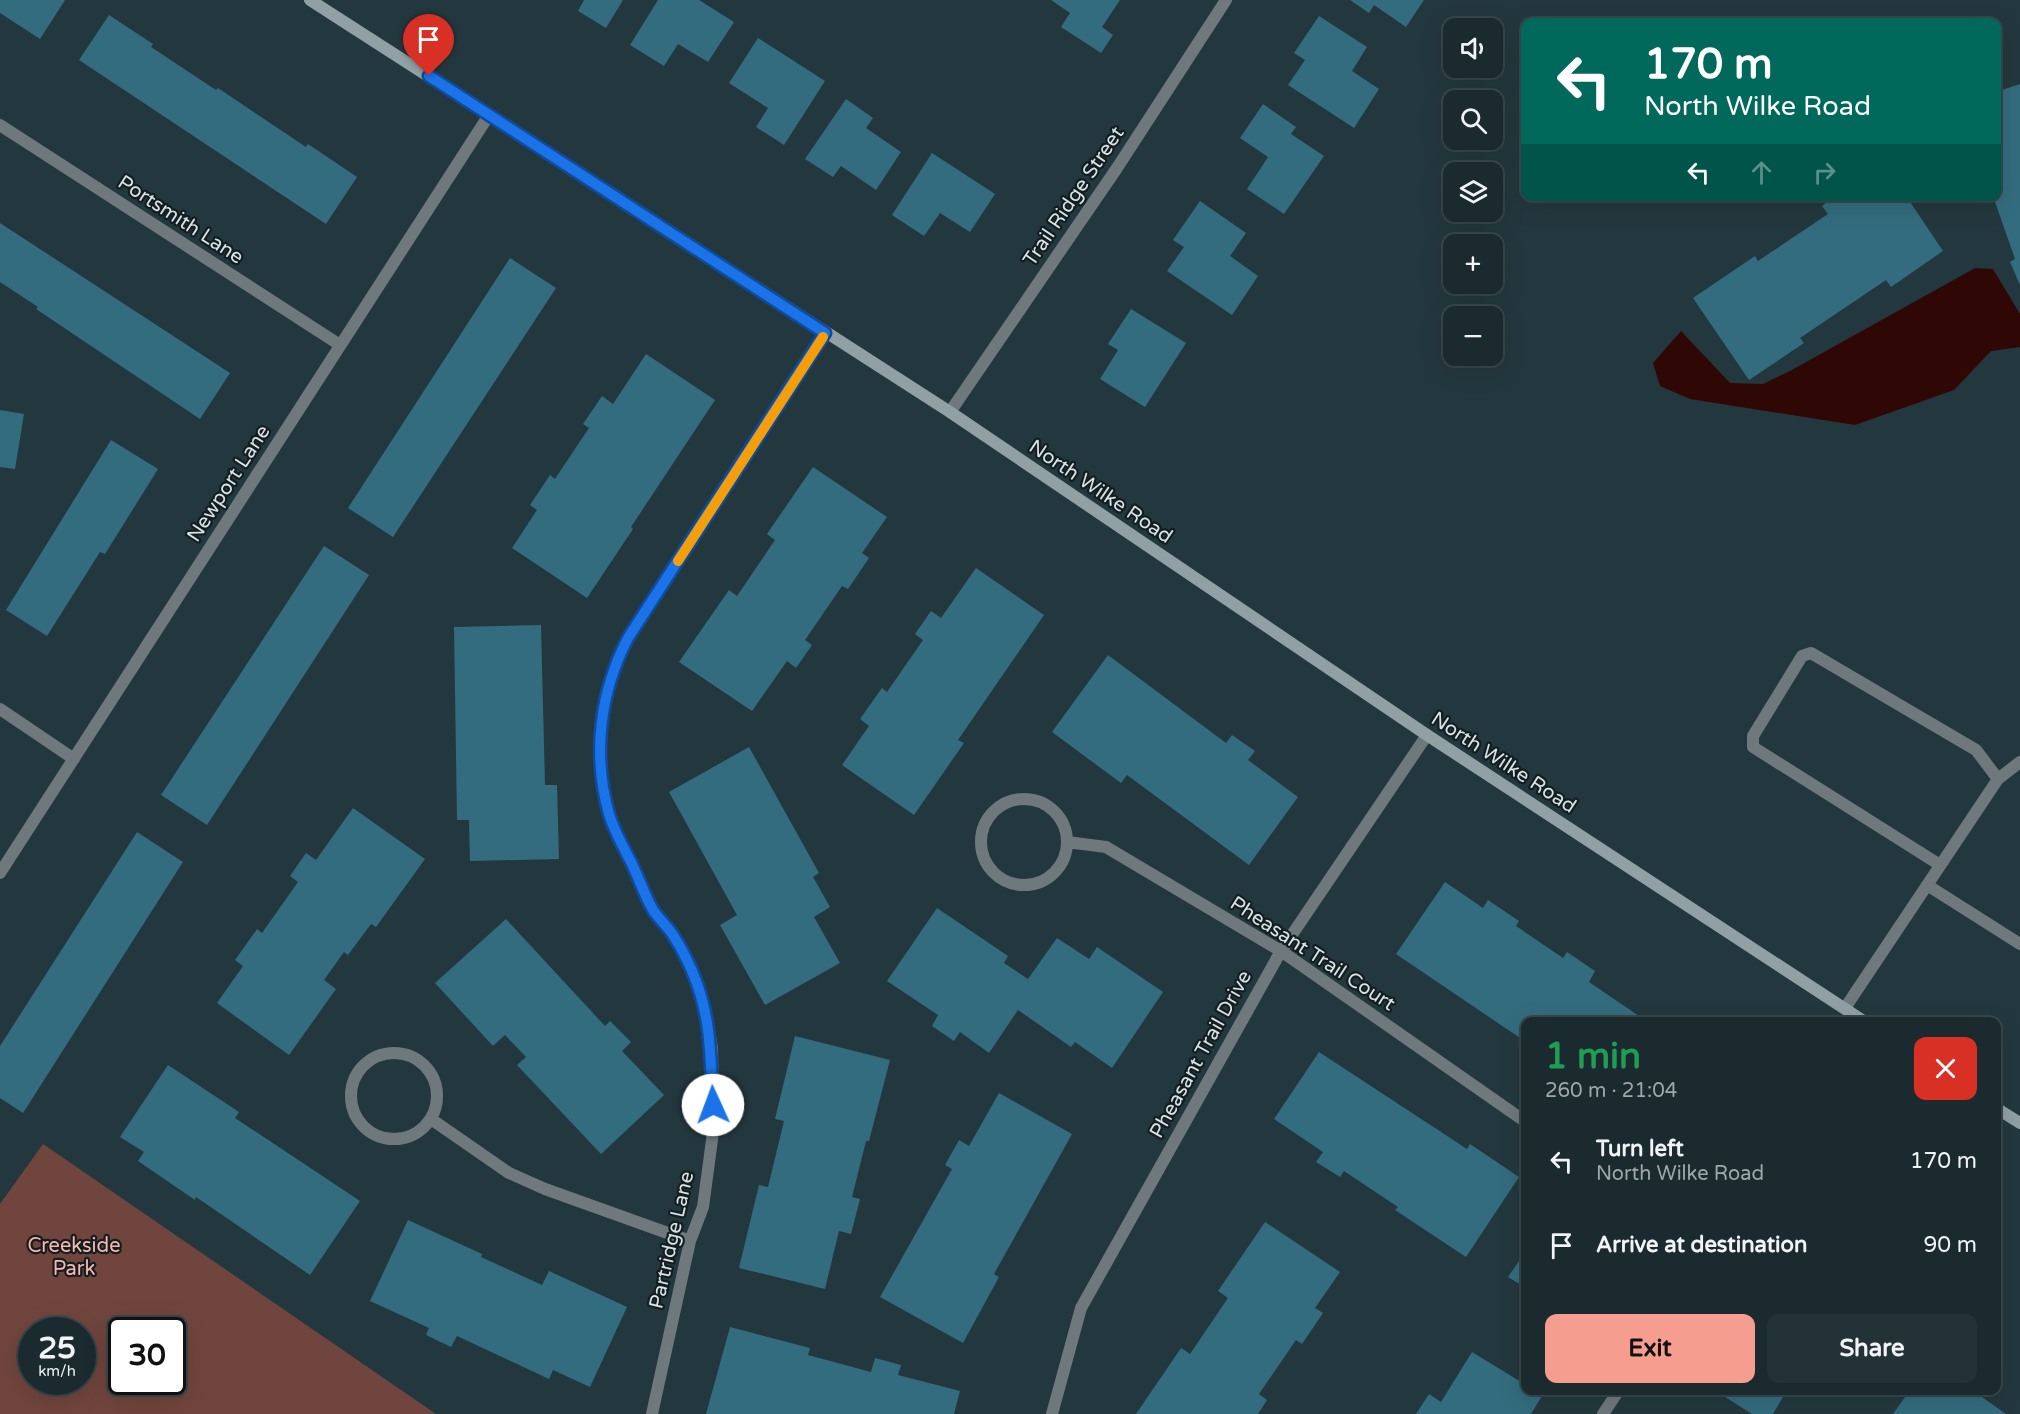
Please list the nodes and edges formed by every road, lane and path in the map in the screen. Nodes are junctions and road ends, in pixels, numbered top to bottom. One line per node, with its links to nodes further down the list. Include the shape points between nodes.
1 (310, 0): 3 (street, North Wilke Road)
2 (1226, 0): 7 (street, Trail Ridge Street)
3 (489, 115): 5 (street, North Wilke Road); 6 (street, Newport Lane)
4 (0, 125): 6 (street, Portsmith Lane)
5 (825, 333): 7 (street, North Wilke Road); 25 (street, Partridge Lane, via 628,638 609,683 601,720 599,750 609,817 653,910 692,970 705,1007 712,1048 714,1125 704,1207)
6 (340, 345): 10 (street, Newport Lane)
7 (950, 412): 9 (street, North Wilke Road)
8 (0, 709): 10 (street)
9 (1427, 735): 18 (street, Pheasant Trail Drive); 19 (street, North Wilke Road)
10 (74, 759): 15 (street, Newport Lane)
11 (2020, 762): 12 (street)
12 (1998, 779): 14 (street); 14 (street, via 1976,750 1810,653 1802,656 1753,736 1753,747)
13 (1067, 842): 13 (street, via 1064,824 1053,809 1038,800 1020,798 1003,803 989,815 981,832 981,850 988,866 1001,879 1018,885 1036,883 1052,874 1063,860); 18 (street, Pheasant Trail Court, via 1106,846)
14 (1940, 866): 16 (street)
15 (0, 873)
16 (1927, 885): 17 (street); 19 (street)
17 (2020, 944)
18 (1281, 951): 23 (street, Pheasant Trail Court); 28 (street, Pheasant Trail Drive, via 1081,1308)
19 (1845, 1008): 20 (street, North Wilke Road)
20 (1858, 1017)
21 (2001, 1111): 24 (street)
22 (431, 1119): 22 (street, via 436,1106 435,1085 426,1066 415,1058 387,1053 363,1066 355,1078 352,1106 367,1130 380,1137 408,1137); 25 (street, via 509,1173)
23 (1521, 1119)
24 (2020, 1123)
25 (690, 1241): 27 (street, Partridge Lane)
26 (1616, 1395): 29 (street)
27 (652, 1414)
28 (1052, 1414)
29 (1603, 1414)

